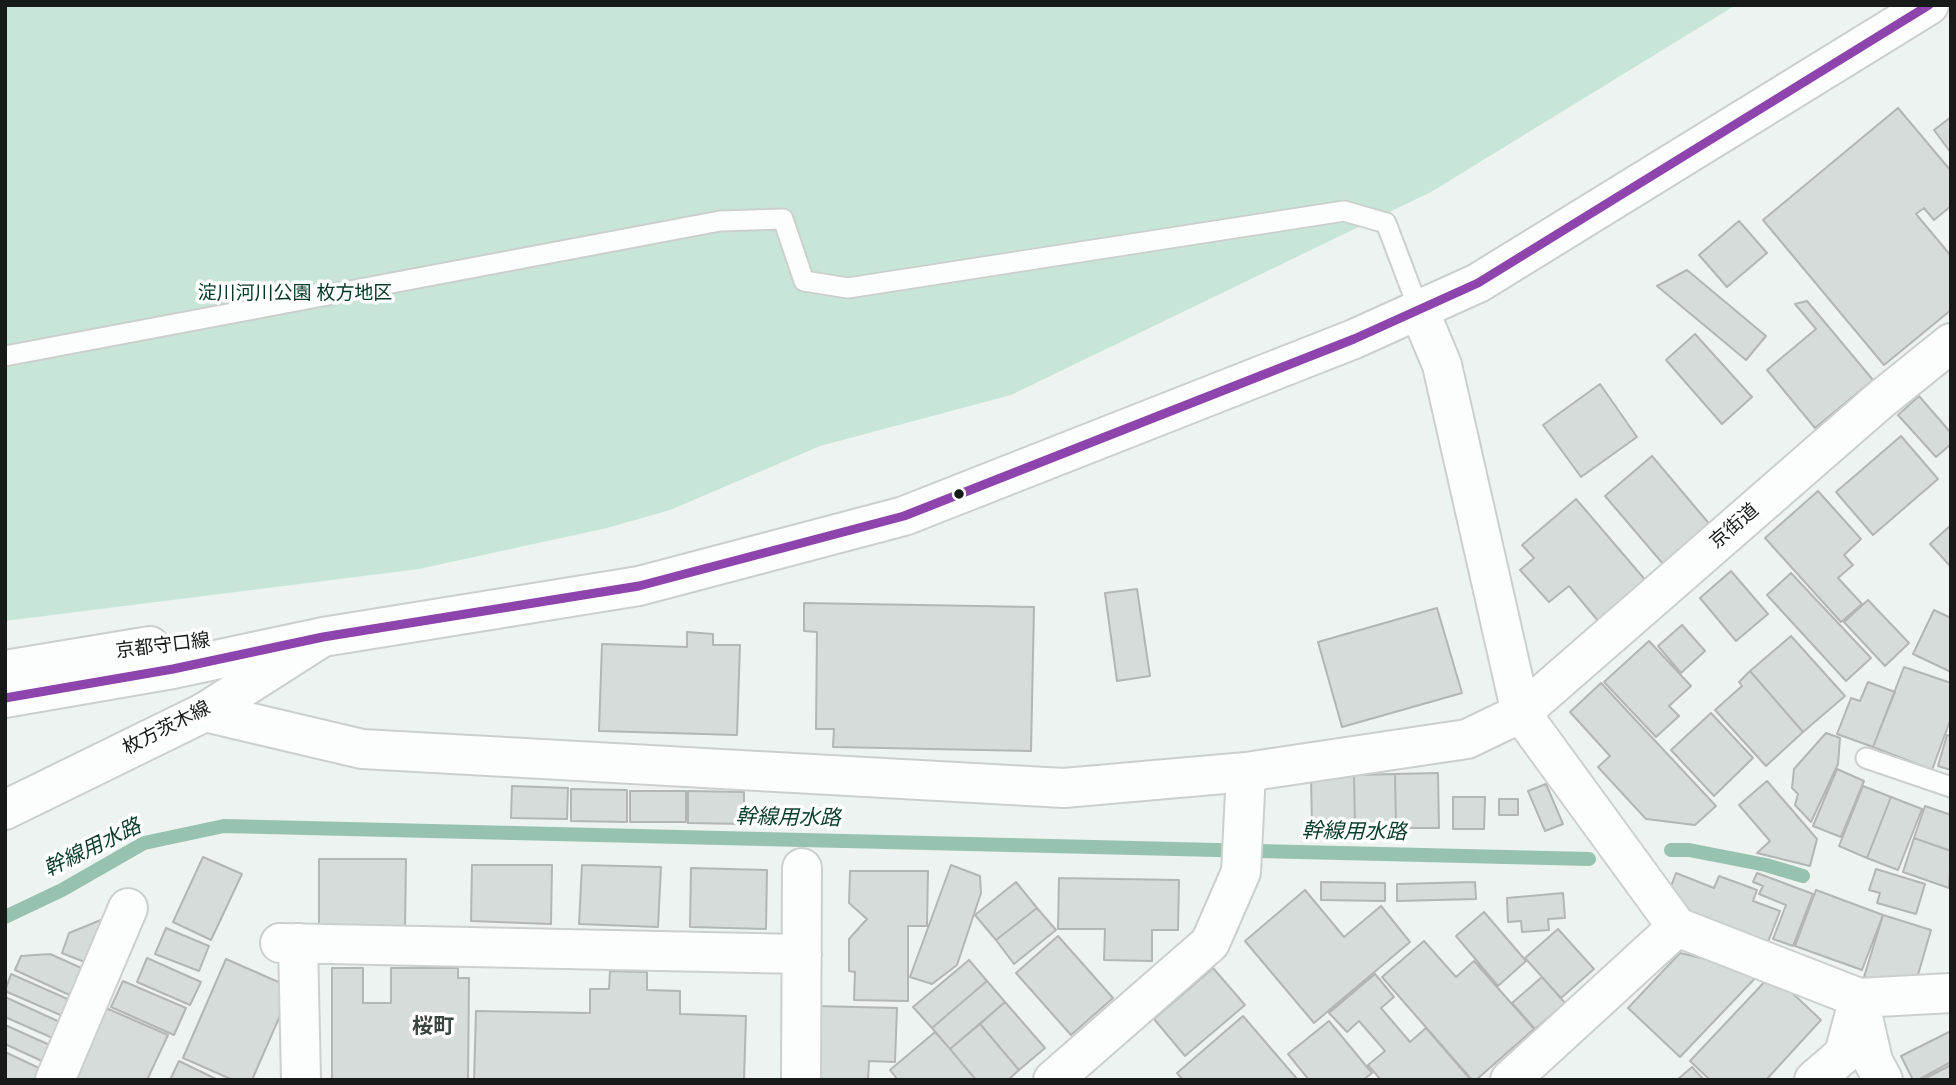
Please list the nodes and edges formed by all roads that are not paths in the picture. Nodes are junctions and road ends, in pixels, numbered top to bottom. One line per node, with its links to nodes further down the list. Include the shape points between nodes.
1 (1929, 5): 2 (street, 京都守口線, via 1478,283)
2 (1419, 310): 4 (lane, via 1386,223 1344,211 848,288 804,281 783,219 770,219 719,221); 5 (street, 京都守口線, via 904,516 639,586); 9 (street, via 1442,365)
3 (1951, 343): 9 (street, 京街道)
4 (5, 356)
5 (323, 637): 6 (street, 京都守口線, via 176,642); 7 (street, 京都守口線); 8 (street, 枚方茨木線)
6 (5, 670)
7 (5, 698)
8 (205, 712): 11 (street, 京街道, via 362,749 1064,788); 13 (street, 枚方茨木線)
9 (1521, 713): 11 (street, 京街道, via 1467,739); 16 (street)
10 (1866, 758): 12 (lane)
11 (1246, 772): 23 (street, via 1241,872 1210,943)
12 (1951, 787)
13 (5, 810)
14 (802, 868): 17 (street)
15 (128, 908): 20 (street)
16 (1677, 927): 19 (street); 24 (street)
17 (802, 954): 21 (street, via 289,943); 22 (street)
18 (1947, 984): 19 (street)
19 (1859, 998): 25 (street, via 1844,1054); 26 (street, via 1873,1061)
20 (55, 1080)
21 (300, 1080)
22 (801, 1080)
23 (1053, 1080)
24 (1510, 1080)
25 (1814, 1080)
26 (1884, 1080)

